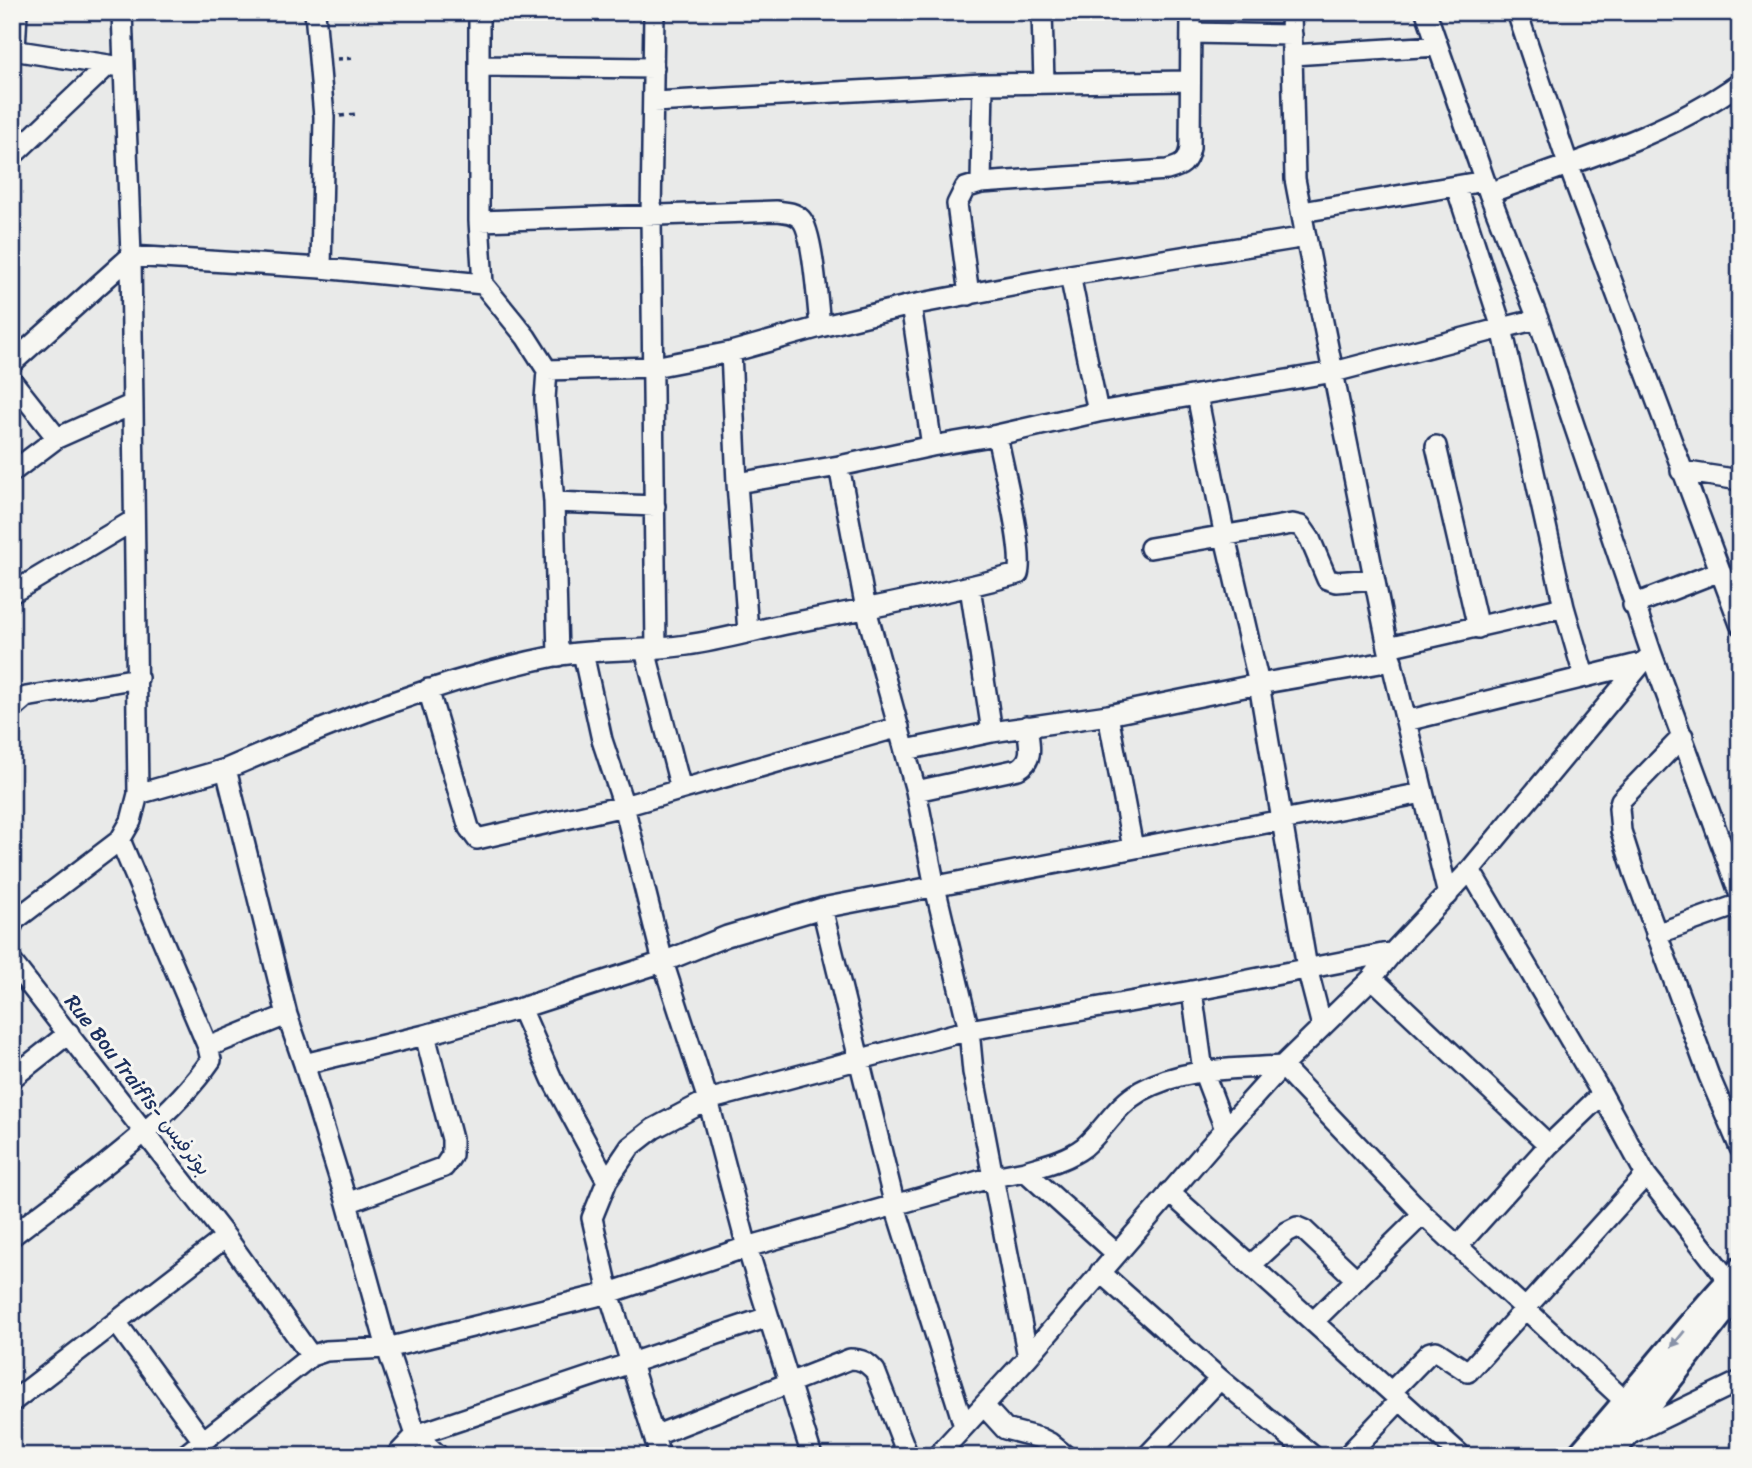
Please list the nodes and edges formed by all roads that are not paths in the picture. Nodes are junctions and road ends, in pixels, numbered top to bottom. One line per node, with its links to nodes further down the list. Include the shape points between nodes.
1 (17, 12): 14 (street)
2 (122, 12): 16 (street)
3 (315, 12): 34 (street, via 324,117)
4 (479, 12): 17 (street)
5 (654, 12): 18 (street)
6 (1042, 12): 21 (street)
7 (1191, 12): 11 (street)
8 (1291, 12): 12 (street)
9 (1426, 12): 13 (street)
10 (1517, 12): 25 (street)
11 (1191, 33): 12 (street); 19 (street)
12 (1292, 35): 15 (street)
13 (1437, 46): 15 (street); 28 (street)
14 (14, 50): 16 (street)
15 (1292, 55): 29 (street, via 1296,179)
16 (115, 66): 24 (street); 33 (street)
17 (479, 66): 18 (street); 31 (street)
18 (654, 68): 23 (street)
19 (1190, 81): 21 (street); 26 (street, via 1190,148 1181,166)
20 (1740, 82): 25 (street, via 1719,98 1645,135)
21 (1044, 83): 22 (street)
22 (983, 84): 23 (street); 26 (street)
23 (654, 102): 30 (street)
24 (12, 156)
25 (1568, 164): 28 (street); 56 (street)
26 (981, 183): 37 (street, via 965,188 957,204)
27 (1455, 186): 28 (street); 29 (street); 41 (street)
28 (1487, 187): 39 (street)
29 (1302, 212): 32 (street)
30 (651, 216): 31 (street); 40 (street, via 793,213 803,220 809,236); 44 (street)
31 (479, 221): 36 (street)
32 (1306, 237): 35 (street); 46 (street)
33 (131, 256): 34 (street); 43 (street); 49 (street)
34 (321, 268): 36 (street)
35 (1070, 275): 37 (street); 50 (street)
36 (483, 284): 45 (street)
37 (969, 295): 38 (street)
38 (911, 305): 40 (street); 53 (street)
39 (1538, 319): 41 (street); 69 (street)
40 (820, 327): 42 (street)
41 (1502, 328): 46 (street); 70 (street)
42 (731, 352): 44 (street); 59 (street)
43 (12, 363)
44 (654, 367): 45 (street); 61 (street)
45 (547, 370): 60 (street, via 545,399)
46 (1334, 372): 48 (street); 66 (street)
47 (12, 381): 52 (street)
48 (1197, 395): 50 (street); 63 (street)
49 (131, 405): 52 (street); 62 (street)
50 (1098, 412): 51 (street)
51 (997, 435): 53 (street); 67 (street, via 1021,566 1018,574)
52 (57, 438): 57 (street)
53 (932, 446): 55 (street)
54 (1436, 446): 73 (street)
55 (839, 466): 59 (street); 71 (street)
56 (1681, 471): 58 (street); 65 (street)
57 (12, 472)
58 (1740, 480)
59 (737, 483): 74 (street)
60 (554, 502): 61 (street); 78 (street)
61 (655, 506): 75 (street)
62 (134, 520): 68 (street); 81 (street)
63 (1225, 537): 64 (street); 66 (street, via 1301,526 1327,579); 82 (street)
64 (1150, 548)
65 (1720, 571): 69 (street); 72 (street)
66 (1374, 579): 77 (street)
67 (970, 587): 71 (street); 89 (street)
68 (12, 593)
69 (1633, 605): 79 (street)
70 (1564, 607): 73 (street); 80 (street)
71 (866, 609): 74 (street); 88 (street)
72 (1740, 624)
73 (1478, 628): 77 (street)
74 (748, 632): 75 (street)
75 (650, 650): 76 (street); 93 (street)
76 (583, 653): 78 (street); 97 (street, via 601,740)
77 (1390, 654): 82 (street); 86 (street)
78 (558, 656): 83 (street)
79 (1647, 659): 80 (street); 90 (street); 101 (street)
80 (1584, 676): 86 (street)
81 (138, 678): 84 (street, via 26,697); 96 (street)
82 (1259, 684): 85 (street); 98 (street)
83 (428, 689): 92 (street, via 332,723); 97 (street, via 469,828 477,839)
84 (12, 709)
85 (1108, 715): 87 (street); 100 (street)
86 (1406, 721): 95 (street)
87 (1027, 726): 89 (street); 94 (street, via 1027,764)
88 (898, 727): 91 (street); 93 (street)
89 (992, 732): 91 (street)
90 (1683, 736): 104 (street); 108 (street, via 1621,800 1619,808 1624,841)
91 (906, 750): 94 (street)
92 (226, 769): 96 (street); 116 (street)
93 (681, 789): 97 (street)
94 (916, 791): 102 (street)
95 (1423, 793): 98 (street); 103 (street)
96 (138, 794): 99 (street)
97 (624, 806): 111 (street)
98 (1282, 822): 100 (street); 112 (street)
99 (120, 840): 107 (street); 121 (street)
100 (1133, 848): 102 (street)
101 (1470, 870): 103 (street); 127 (street)
102 (935, 887): 106 (street); 118 (street)
103 (1448, 895): 109 (street)
104 (1740, 895)
105 (1740, 904): 108 (street)
106 (822, 908): 111 (street, via 727,936); 122 (street)
107 (13, 922)
108 (1656, 934): 132 (street)
109 (1393, 952): 112 (street); 113 (street)
110 (12, 962): 119 (street, Rue Bou Traifis- بوترفيس)
111 (663, 962): 115 (street); 128 (street)
112 (1307, 968): 114 (street); 117 (street)
113 (1372, 978): 117 (street); 131 (street)
114 (1192, 991): 118 (street); 125 (street)
115 (521, 1008): 120 (street); 136 (street, via 552,1079)
116 (287, 1016): 121 (street); 123 (street)
117 (1322, 1026): 124 (street)
118 (969, 1030): 122 (street); 135 (street)
119 (69, 1033): 126 (street); 130 (street, Rue Bou Traifis- بوترفيس)
120 (425, 1035): 123 (street); 138 (street, via 452,1139 452,1155 444,1167)
121 (208, 1047): 130 (street, via 211,1060 202,1073)
122 (860, 1058): 128 (street); 139 (street)
123 (304, 1064): 138 (street)
124 (1282, 1066): 125 (street); 129 (street); 140 (street)
125 (1203, 1071): 129 (street); 133 (street, via 1140,1091 1116,1109 1082,1148)
126 (12, 1079)
127 (1602, 1094): 131 (street); 134 (street)
128 (708, 1100): 136 (street, via 653,1129 630,1147); 144 (street)
129 (1225, 1129): 137 (street)
130 (146, 1131): 141 (street); 142 (street, Rue Bou Traifis- بوترفيس)
131 (1549, 1144): 143 (street)
132 (1740, 1148)
133 (1025, 1171): 135 (street); 145 (street)
134 (1646, 1175): 149 (street); 151 (street)
135 (993, 1177): 139 (street); 157 (street)
136 (607, 1181): 150 (street, via 592,1218)
137 (1170, 1192): 145 (street); 146 (street)
138 (347, 1203): 155 (street)
139 (895, 1206): 144 (street); 166 (street)
140 (1423, 1214): 143 (street); 148 (street)
141 (12, 1237)
142 (226, 1237): 154 (street); 156 (street, Rue Bou Traifis- بوترفيس)
143 (1458, 1245): 151 (street)
144 (747, 1247): 150 (street); 152 (street)
145 (1117, 1254): 147 (street)
146 (1251, 1265): 148 (street, via 1297,1227); 153 (street)
147 (1100, 1272): 157 (street); 159 (street)
148 (1356, 1279): 153 (street)
149 (1736, 1282): 164 (main road, one-way to 164, via 1697,1315); 170 (main road, via 1719,1317)
150 (609, 1293): 155 (street); 158 (street)
151 (1527, 1308): 162 (street, via 1468,1371 1436,1351 1430,1352); 164 (street)
152 (768, 1317): 158 (street); 161 (street)
153 (1314, 1321): 162 (street)
154 (116, 1322): 163 (street); 169 (street)
155 (387, 1348): 156 (street); 167 (street)
156 (311, 1356): 169 (street)
157 (1028, 1357): 165 (street)
158 (630, 1362): 167 (street); 168 (street)
159 (1220, 1379): 179 (street); 180 (street)
160 (1740, 1381): 170 (street)
161 (788, 1382): 168 (street); 175 (street); 176 (street, via 850,1359 869,1364)
162 (1396, 1396): 181 (street); 182 (street)
163 (12, 1402)
164 (1627, 1403): 183 (main road)
165 (984, 1406): 166 (street); 178 (street, via 1005,1429 1040,1438)
166 (964, 1426): 177 (street)
167 (416, 1435): 172 (street); 173 (street)
168 (654, 1436): 174 (street)
169 (203, 1441): 171 (street)
170 (1616, 1446)
171 (184, 1456)
172 (396, 1456)
173 (439, 1456)
174 (660, 1456)
175 (812, 1456)
176 (908, 1456)
177 (937, 1456)
178 (1066, 1456)
179 (1147, 1456)
180 (1313, 1456)
181 (1347, 1456)
182 (1462, 1456)
183 (1579, 1456)

